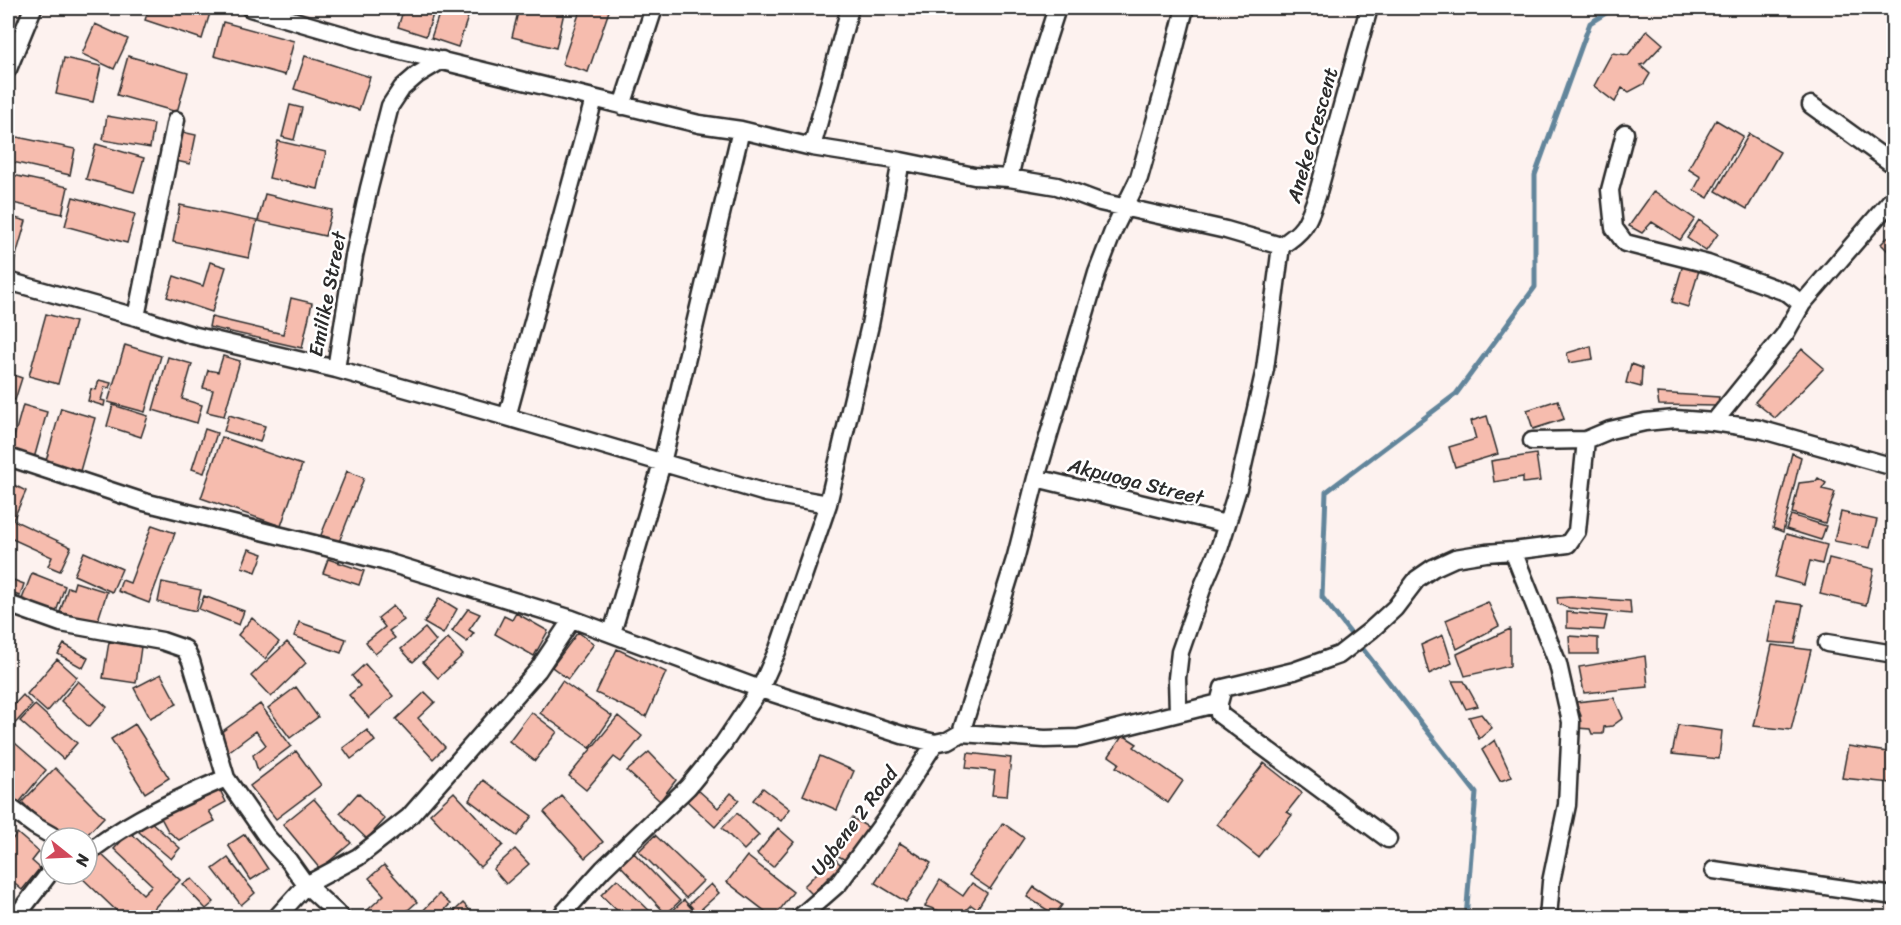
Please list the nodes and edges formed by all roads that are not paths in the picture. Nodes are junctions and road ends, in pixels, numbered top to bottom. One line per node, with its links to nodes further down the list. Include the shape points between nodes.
1 (33, 8): 10 (street)
2 (250, 8): 8 (street)
3 (654, 8): 13 (street)
4 (850, 8): 17 (street)
5 (1057, 8): 20 (street, via 1029,95)
6 (1185, 8): 22 (street, via 1139,178)
7 (1369, 8): 23 (street, Aneke Crescent, via 1314,206 1306,225)
8 (293, 14): 9 (street, via 381,46)
9 (442, 60): 11 (street); 27 (street, Emilike Street, via 402,88 390,106 354,256)
10 (8, 69)
11 (594, 99): 13 (street); 28 (street)
12 (1811, 105): 19 (street)
13 (622, 106): 15 (street)
14 (176, 120): 26 (street)
15 (741, 130): 17 (street); 33 (street)
16 (1625, 133): 25 (street, via 1610,190 1614,228 1625,243 1708,264 1788,293)
17 (812, 147): 18 (street)
18 (901, 161): 20 (street, via 974,176); 36 (street, via 870,325)
19 (1893, 165)
20 (1009, 178): 22 (street, via 1057,186 1100,202)
21 (1893, 197): 25 (street)
22 (1125, 206): 23 (street); 35 (street, via 1097,273)
23 (1281, 246): 37 (street, via 1265,369)
24 (8, 281): 26 (street, Emilike Street)
25 (1802, 304): 29 (street, via 1785,334)
26 (136, 317): 27 (street, Emilike Street, via 238,348)
27 (336, 369): 28 (street)
28 (507, 417): 33 (street)
29 (1714, 422): 30 (street, via 1675,418 1645,422); 34 (street, via 1759,429)
30 (1586, 440): 31 (street); 38 (street, via 1574,538 1568,544)
31 (1532, 441)
32 (8, 457): 40 (street, via 144,502 383,561)
33 (662, 463): 36 (street, via 766,493); 41 (street)
34 (1893, 466)
35 (1036, 478): 37 (street, Akpuoga Street); 47 (street)
36 (828, 504): 44 (street, via 778,649)
37 (1226, 524): 46 (street, via 1180,652)
38 (1513, 551): 45 (street, via 1455,558 1433,568 1417,579 1395,608 1339,656 1223,688); 63 (street, via 1558,664 1571,723 1567,805 1551,882)
39 (8, 604): 49 (street, via 61,623 162,641 185,649)
40 (572, 619): 41 (street); 55 (street, via 538,670 409,817 358,857)
41 (612, 633): 44 (street)
42 (1827, 643): 43 (street)
43 (1893, 654)
44 (760, 689): 48 (street); 61 (street, via 688,787 603,869)
45 (1219, 703): 46 (street); 52 (street, via 1219,714)
46 (1178, 712): 47 (street, via 1079,738)
47 (961, 733): 48 (street)
48 (935, 743): 62 (street, Ugbene 2 Road, via 839,883)
49 (226, 778): 53 (street, via 163,805); 55 (street)
50 (8, 806): 51 (street)
51 (39, 828)
52 (1388, 839)
53 (99, 844)
54 (1714, 870): 57 (street)
55 (306, 885): 59 (street); 60 (street)
56 (40, 886): 58 (street)
57 (1893, 896)
58 (15, 918)
59 (276, 918)
60 (342, 918)
61 (559, 918)
62 (799, 918)
63 (1548, 918)

